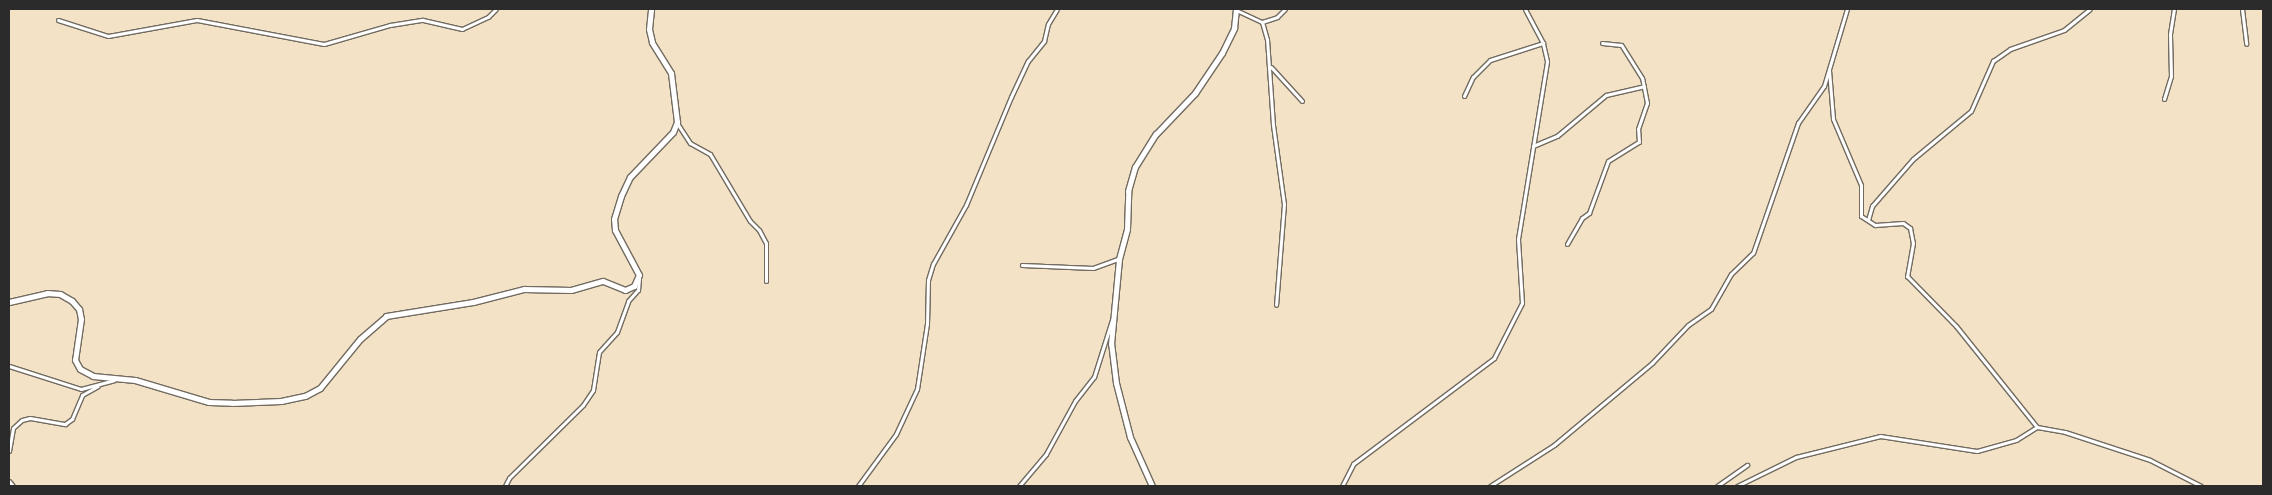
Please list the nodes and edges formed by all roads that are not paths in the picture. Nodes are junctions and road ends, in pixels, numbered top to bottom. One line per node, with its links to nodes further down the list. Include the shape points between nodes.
1 (496, 9): 11 (street, via 474,25 462,29 423,20 390,25 324,44 197,20 108,36)
2 (651, 9): 22 (street, via 649,29 652,42 671,73)
3 (1057, 9): 42 (street, via 1048,24 1044,41 1028,61 966,204 933,264 928,280 917,389 896,434)
4 (1236, 9): 12 (street); 26 (street, via 1234,28 1222,53 1195,93 1156,134 1135,167 1128,191 1127,228)
5 (1285, 9): 12 (street, via 1277,17)
6 (1525, 9): 13 (street)
7 (1847, 9): 17 (street)
8 (2090, 9): 24 (street, via 2064,30 2010,49 1993,61 1971,111 1913,159 1872,206)
9 (2174, 9): 20 (street, via 2170,34 2171,76)
10 (2242, 9): 15 (street)
11 (58, 20)
12 (1262, 22): 16 (street)
13 (1543, 43): 19 (street, via 1490,60 1473,77); 23 (street, via 1547,61 1533,130)
14 (1602, 43): 18 (street, via 1621,45)
15 (2246, 44)
16 (1270, 66): 21 (street); 31 (street, via 1273,125 1284,204)
17 (1829, 70): 24 (street, via 1833,119 1861,185 1861,216); 46 (street, via 1824,86 1798,123 1753,253 1731,274 1711,309 1688,325 1652,363 1554,445)
18 (1644, 86): 23 (street, via 1606,95 1557,136); 25 (street, via 1647,103 1638,129 1639,142 1608,162 1589,213 1582,218)
19 (1464, 96)
20 (2164, 99)
21 (1302, 101)
22 (677, 122): 28 (street, via 673,132 630,177 614,219 615,230); 29 (street, via 690,143 710,154 750,221 759,230 766,243)
23 (1533, 146): 45 (street, via 1518,239 1522,303 1494,358 1354,464)
24 (1868, 220): 36 (street, via 1875,226 1903,223 1910,228 1913,243 1907,276 1956,326)
25 (1567, 244)
26 (1119, 258): 27 (street, via 1093,268); 32 (street)
27 (1022, 265)
28 (639, 275): 34 (street, via 634,286 626,290 603,281 571,290 518,290 473,302 386,316 360,339 320,388 297,398 209,402 157,385); 41 (street, via 638,290 628,301 616,332 599,352 593,390 583,405 509,478)
29 (766, 281)
30 (9, 302): 34 (street, via 47,293 60,294 72,301 79,309 81,319 74,360 80,369 92,376)
31 (1276, 305)
32 (1112, 319): 43 (street, via 1094,377 1075,401 1046,454); 44 (street, via 1116,383 1130,437)
33 (9, 366): 35 (street, via 65,386 81,389)
34 (114, 380): 35 (street)
35 (98, 386): 37 (street, via 82,396 72,419 64,424 30,418 22,420 13,428)
36 (2037, 427): 48 (street, via 2016,440 1977,451 1880,436 1796,457); 49 (street, via 2065,432 2150,460)
37 (9, 451)
38 (1747, 464): 47 (street)
39 (9, 481): 40 (street)
40 (13, 486)
41 (505, 486)
42 (858, 486)
43 (1019, 486)
44 (1152, 486)
45 (1342, 486)
46 (1490, 486)
47 (1717, 486)
48 (1736, 486)
49 (2201, 486)

